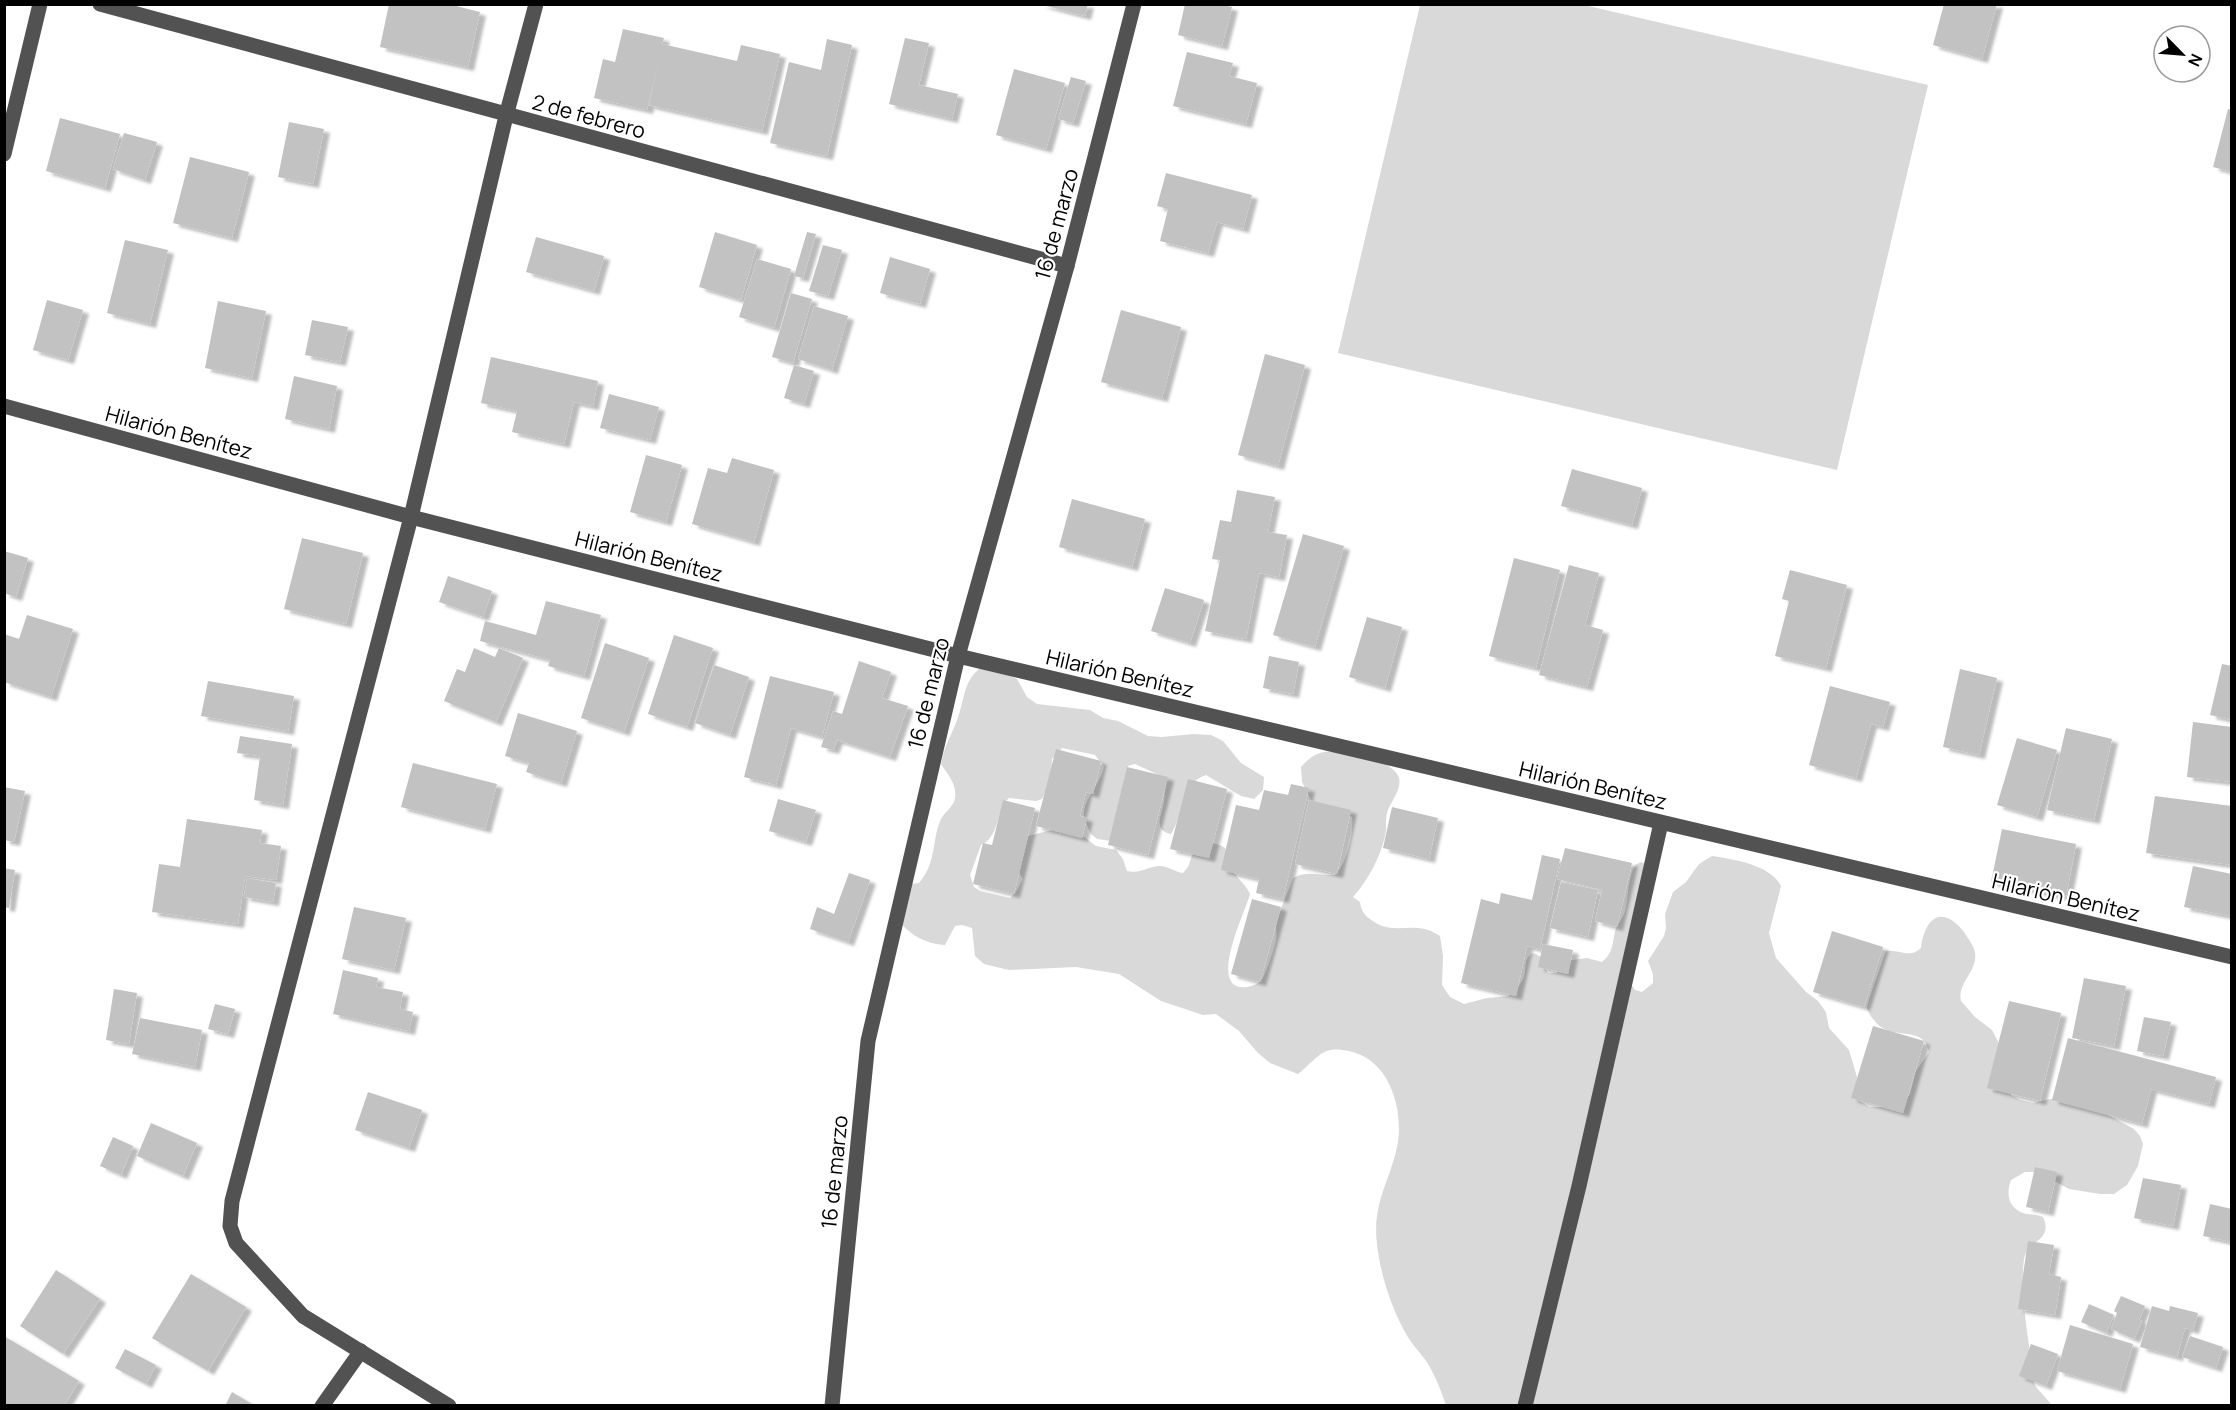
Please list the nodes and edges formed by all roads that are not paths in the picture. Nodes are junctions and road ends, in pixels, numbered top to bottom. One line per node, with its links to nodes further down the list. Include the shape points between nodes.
1 (40, 4): 6 (street)
2 (100, 4): 5 (street, 2 de febrero)
3 (536, 4): 5 (street)
4 (1134, 4): 7 (street, 16 de marzo)
5 (506, 116): 7 (street, 2 de febrero); 9 (street)
6 (4, 154)
7 (1067, 266): 10 (street, 16 de marzo)
8 (4, 406): 9 (street, Hilarión Benítez)
9 (411, 517): 10 (street, Hilarión Benítez); 13 (street, via 232,1201 230,1226 236,1243 303,1317)
10 (958, 656): 11 (street, Hilarión Benítez); 16 (street, 16 de marzo, via 868,1041)
11 (1661, 822): 12 (street, Hilarión Benítez); 17 (street)
12 (2232, 957)
13 (361, 1351): 14 (street); 15 (street)
14 (322, 1406)
15 (449, 1406)
16 (832, 1406)
17 (1525, 1406)

